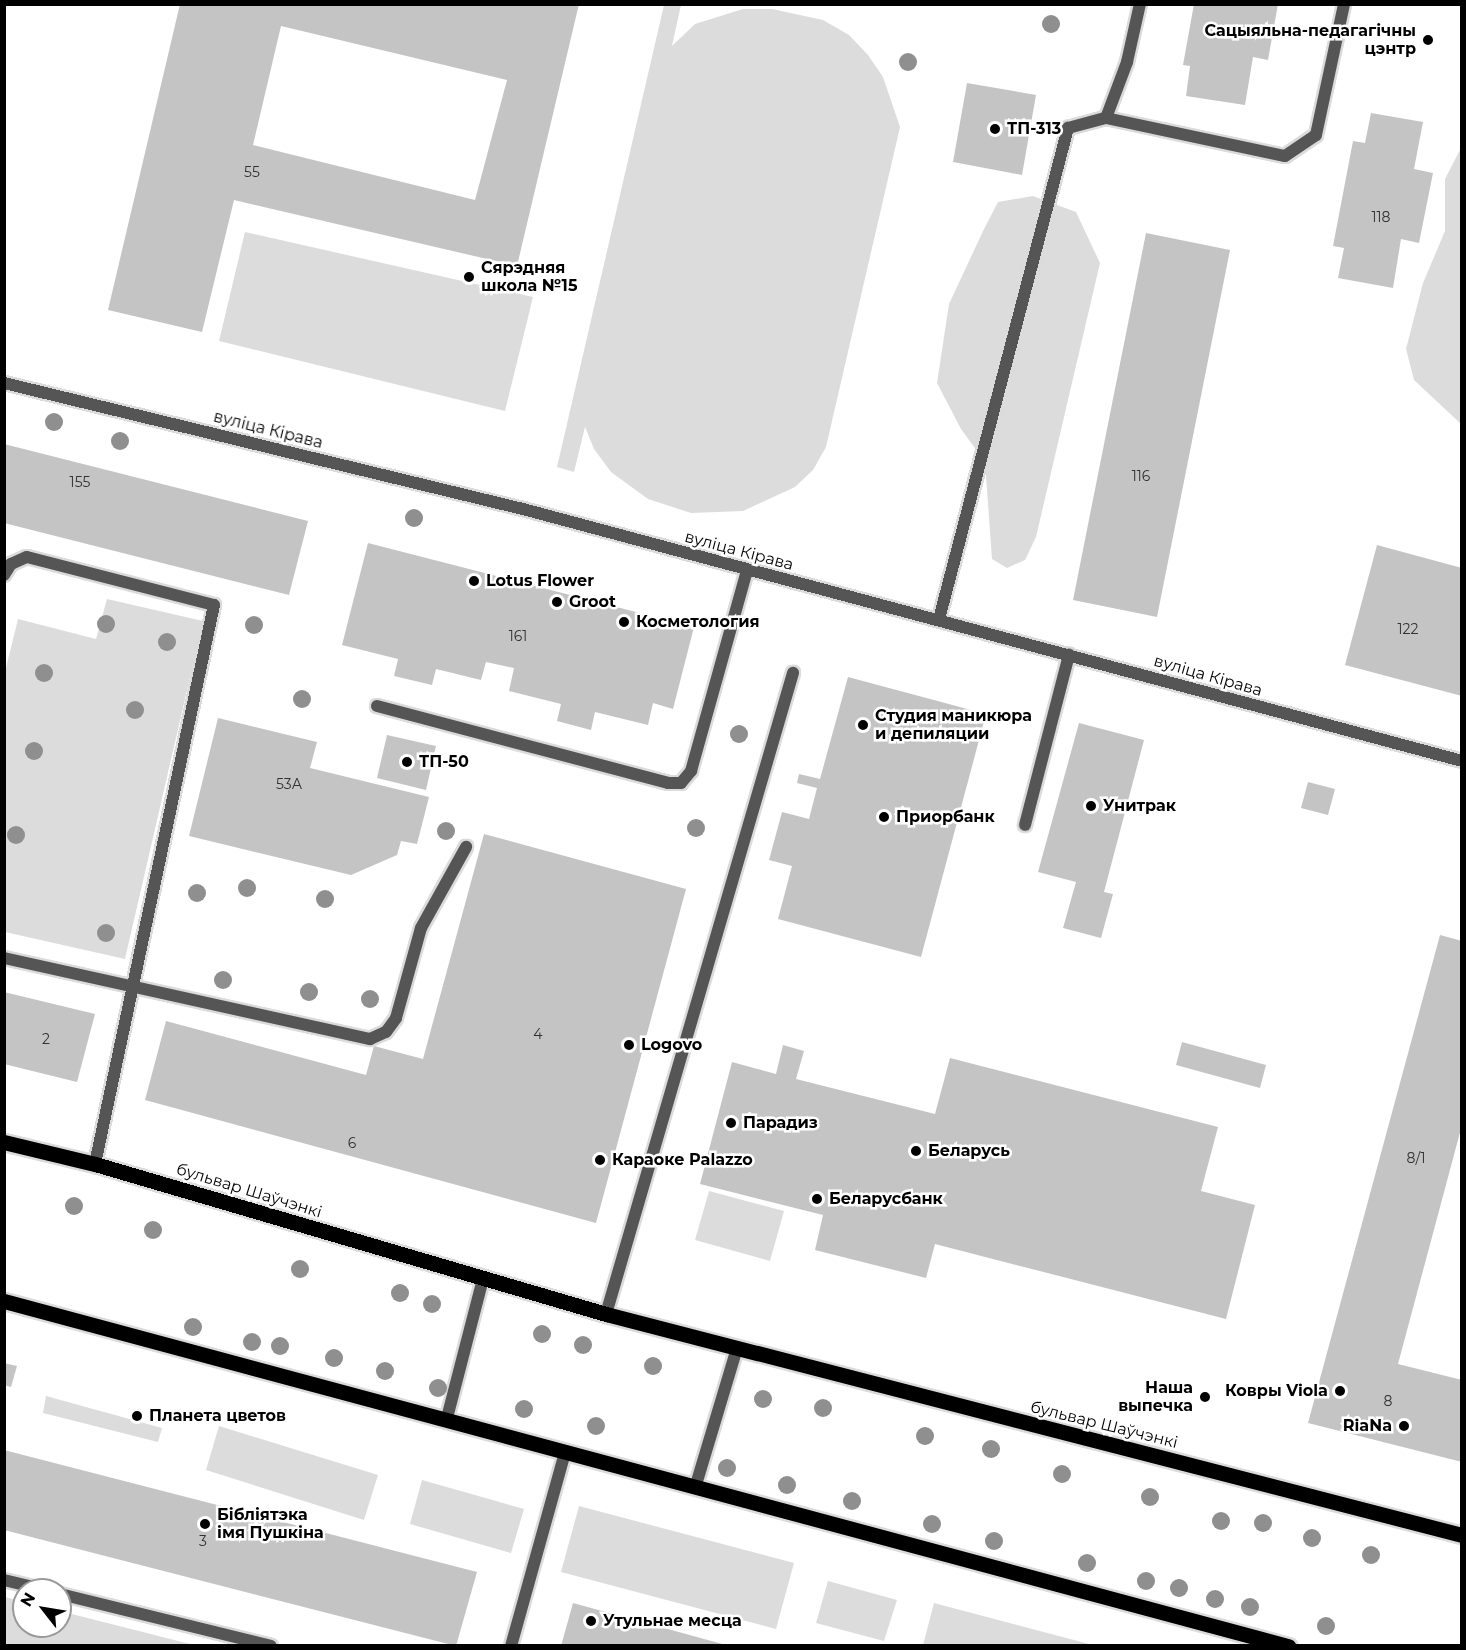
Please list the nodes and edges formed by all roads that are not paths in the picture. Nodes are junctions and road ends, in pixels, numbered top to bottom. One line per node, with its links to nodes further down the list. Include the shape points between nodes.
1 (1140, 4): 3 (street, via 1127,62)
2 (1344, 4): 3 (street, via 1316,135 1285,156)
3 (1106, 118): 7 (street, via 1068,128)
4 (4, 383): 5 (street, вуліца Кірава, via 523,509)
5 (747, 570): 7 (street, вуліца Кірава); 10 (street, via 691,771 681,783 668,783)
6 (4, 575): 15 (street, via 11,564 27,557 214,605)
7 (939, 619): 8 (street, вуліца Кірава)
8 (1069, 655): 11 (street, вуліца Кірава); 12 (street)
9 (793, 673): 20 (street)
10 (377, 706)
11 (1461, 761)
12 (1025, 825)
13 (466, 847): 15 (street, via 421,928 396,1018 386,1032 370,1039)
14 (4, 958): 15 (street)
15 (131, 984): 17 (street)
16 (4, 1142): 17 (main road, бульвар Шаўчэнкі)
17 (95, 1164): 18 (main road, бульвар Шаўчэнкі)
18 (483, 1279): 20 (main road, бульвар Шаўчэнкі); 22 (street)
19 (4, 1301): 22 (main road)
20 (606, 1314): 21 (main road, бульвар Шаўчэнкі)
21 (737, 1348): 24 (street); 25 (main road, бульвар Шаўчэнкі)
22 (447, 1418): 23 (main road)
23 (564, 1452): 24 (main road); 28 (street)
24 (695, 1488): 29 (main road)
25 (1461, 1535)
26 (72, 1597): 27 (street)
27 (271, 1646)
28 (511, 1646)
29 (1288, 1646)

